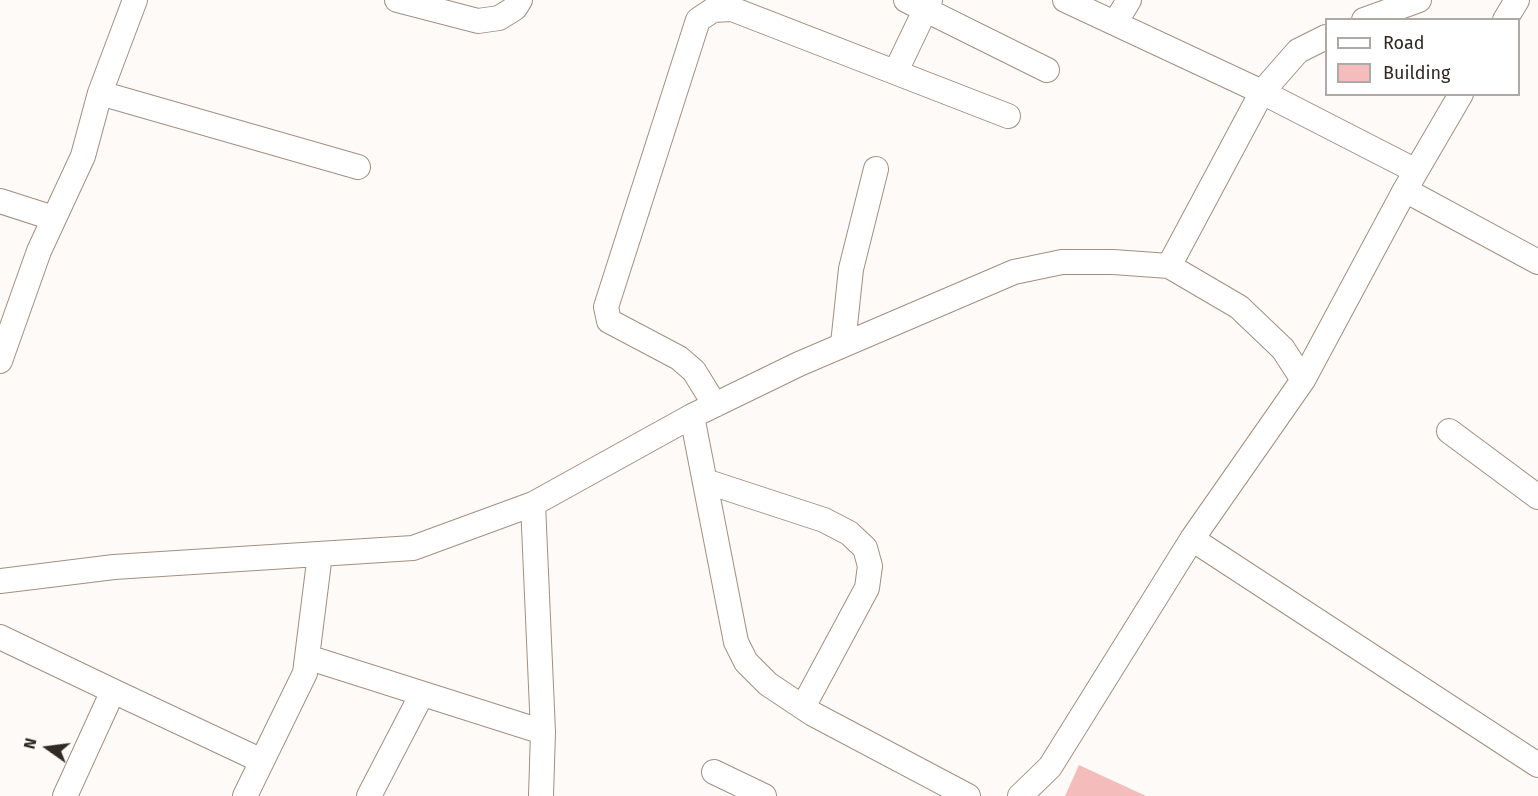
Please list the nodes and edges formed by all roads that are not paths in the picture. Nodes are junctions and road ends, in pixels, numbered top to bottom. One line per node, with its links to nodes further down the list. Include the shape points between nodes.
1 (135, 0): 17 (street)
2 (397, 0): 3 (street, via 478,21 499,18)
3 (520, 0)
4 (1065, 0): 12 (street)
5 (1129, 0): 12 (street)
6 (1419, 0): 9 (street)
7 (1517, 0): 11 (street)
8 (921, 3): 14 (street); 15 (street)
9 (1388, 4): 10 (street)
10 (1368, 18)
11 (1506, 18)
12 (1115, 23): 16 (street)
13 (1325, 38): 16 (street, via 1298,51)
14 (1047, 70)
15 (896, 72): 19 (street); 30 (street, via 732,9 713,10 698,20 606,307 609,321 679,357 694,371)
16 (1262, 92): 22 (street); 26 (street)
17 (100, 93): 20 (street); 24 (street, via 83,156)
18 (1460, 96): 22 (street)
19 (1008, 116)
20 (358, 167)
21 (876, 169): 27 (street, via 851,268)
22 (1411, 181): 25 (street); 29 (street)
23 (0, 201): 24 (street)
24 (53, 218): 28 (street)
25 (1538, 262)
26 (1169, 266): 27 (street, via 1062,262 1014,272); 29 (street, via 1239,307 1283,349)
27 (843, 344): 30 (street)
28 (0, 361)
29 (1303, 380): 36 (street)
30 (715, 405): 31 (street)
31 (692, 416): 33 (street); 35 (street)
32 (1449, 431): 34 (street)
33 (705, 481): 43 (street, via 736,642 746,662 768,684); 43 (street, via 824,520 849,533 865,548 870,566 867,588)
34 (1538, 497)
35 (533, 504): 37 (street, via 413,548); 44 (street)
36 (1192, 539): 46 (street); 54 (street, via 1050,766)
37 (320, 554): 38 (street, via 114,567); 40 (street)
38 (1, 583)
39 (0, 637): 41 (street)
40 (307, 657): 42 (street); 45 (street, via 305,673)
41 (113, 690): 45 (street); 49 (street)
42 (422, 694): 44 (street); 50 (street)
43 (803, 707): 53 (street)
44 (543, 732): 51 (street)
45 (262, 761): 48 (street)
46 (1538, 765)
47 (714, 772): 52 (street)
48 (247, 795)
49 (65, 796)
50 (369, 796)
51 (541, 796)
52 (764, 796)
53 (968, 796)
54 (1020, 796)

